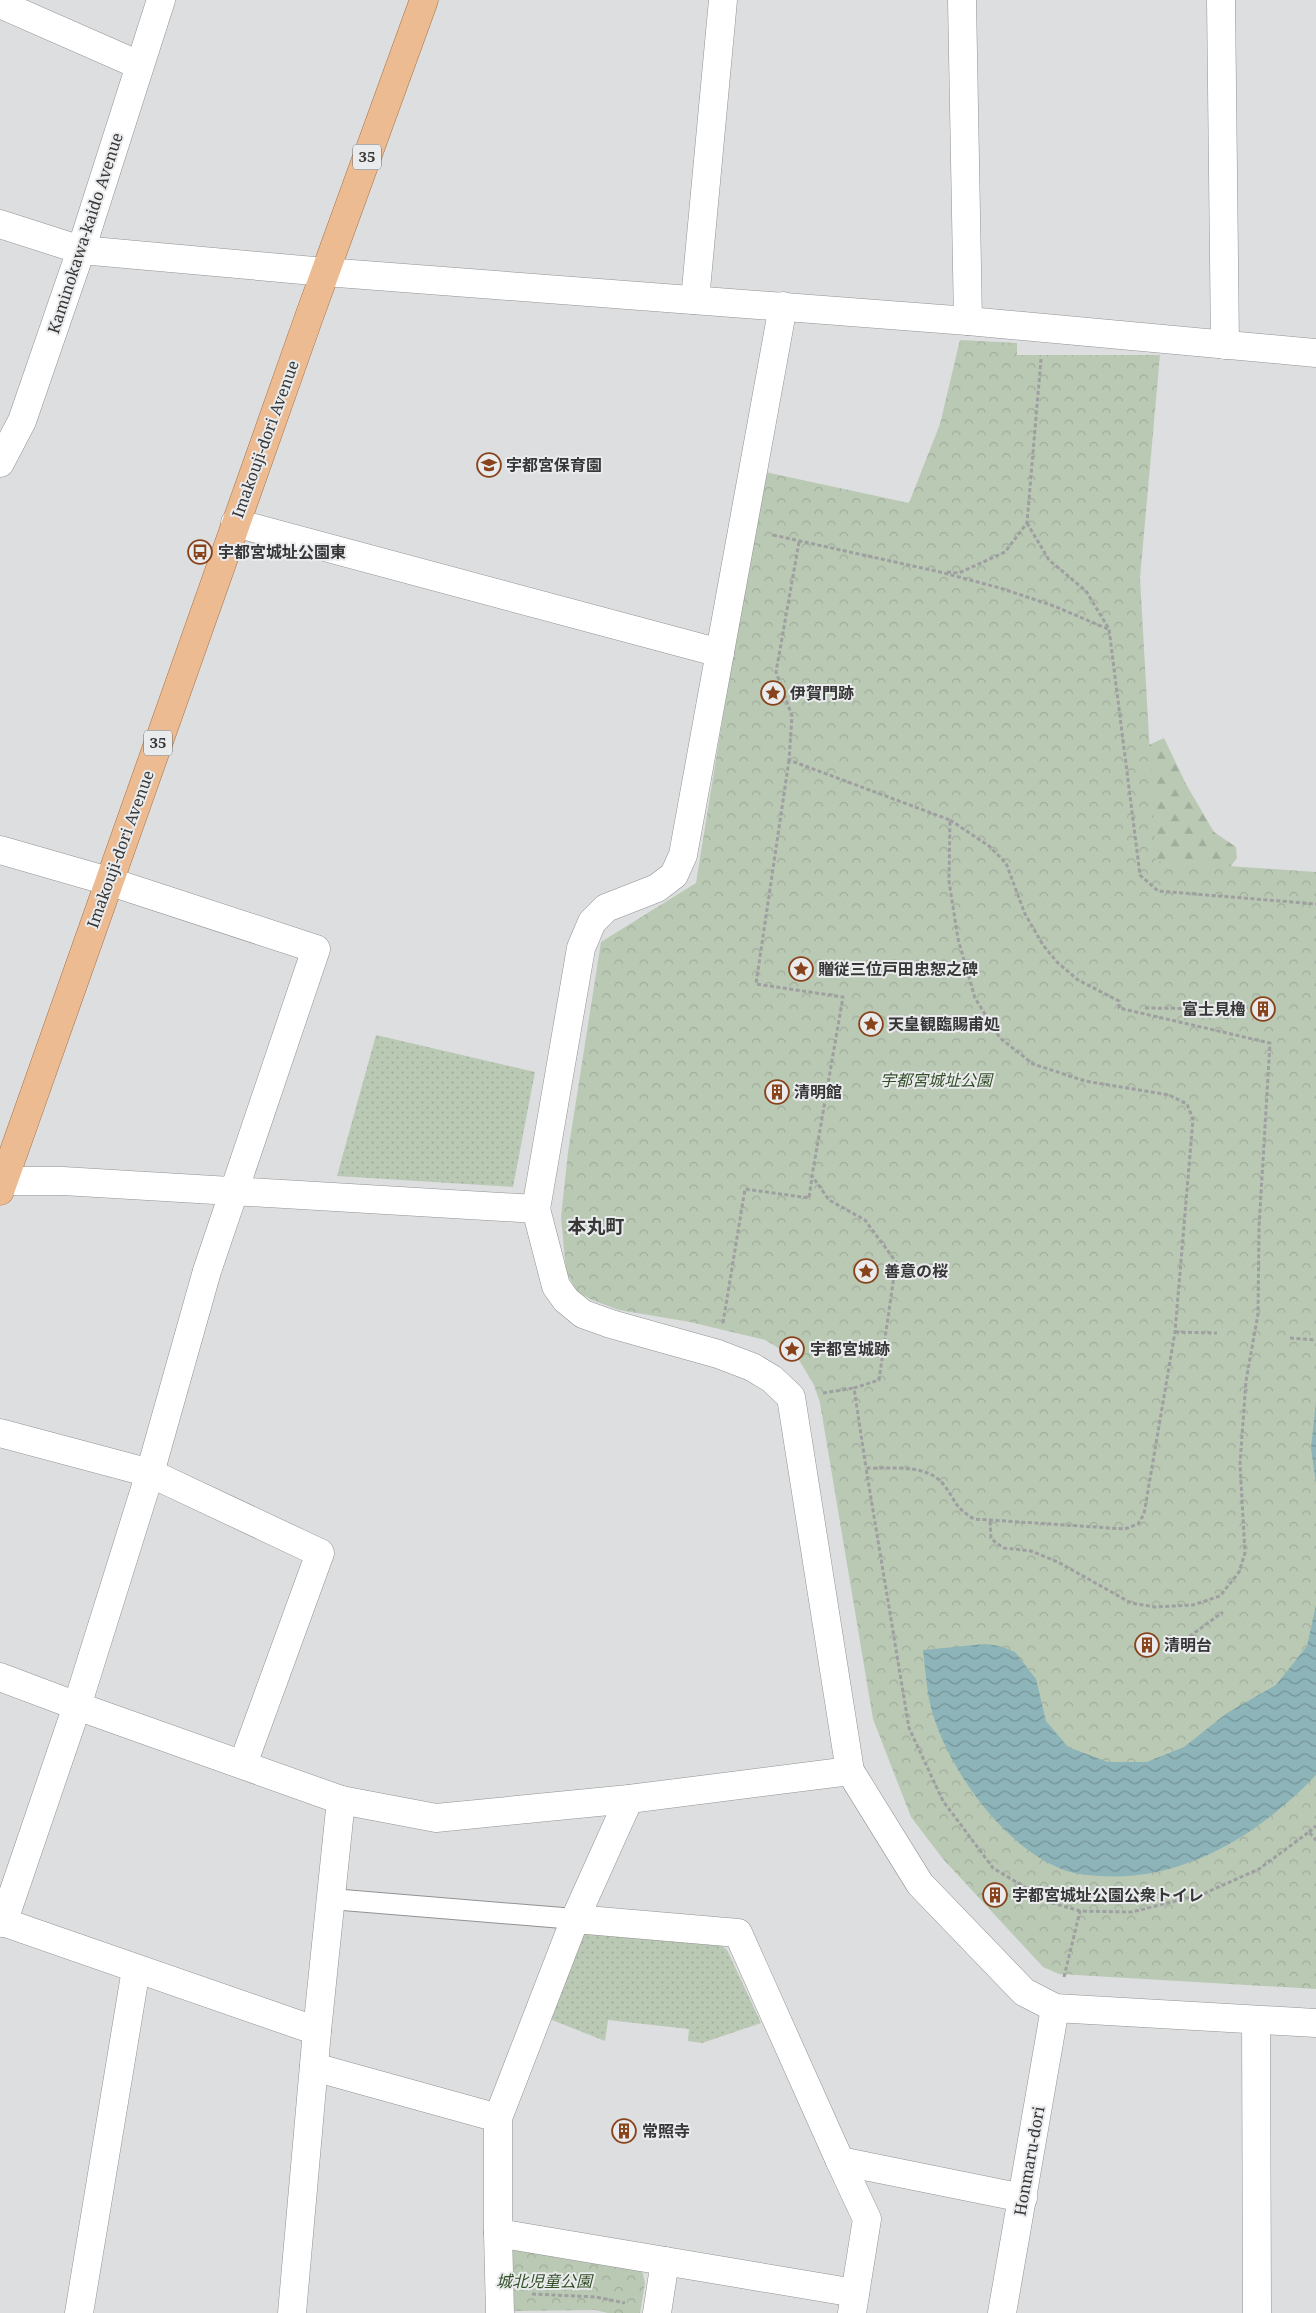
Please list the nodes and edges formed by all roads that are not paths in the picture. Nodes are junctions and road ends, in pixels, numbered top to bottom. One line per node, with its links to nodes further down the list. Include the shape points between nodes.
1 (161, 0): 7 (street, Kaminokawa-kaido Avenue)
2 (424, 0): 10 (main road, Imakouji-dori Avenue / 35)
3 (723, 0): 11 (street)
4 (962, 0): 13 (street)
5 (1221, 0): 14 (street)
6 (0, 4): 7 (street)
7 (139, 65): 9 (street, Kaminokawa-kaido Avenue)
8 (0, 224): 9 (street)
9 (81, 250): 10 (street); 16 (street, Kaminokawa-kaido Avenue, via 22,421)
10 (325, 272): 11 (street); 17 (main road, Imakouji-dori Avenue / 35)
11 (695, 300): 12 (street)
12 (783, 306): 13 (street); 18 (street)
13 (968, 321): 14 (street)
14 (1225, 345): 15 (street)
15 (1316, 353)
16 (0, 463)
17 (235, 524): 18 (street); 20 (main road, Imakouji-dori Avenue / 35)
18 (720, 653): 23 (street, via 683,855 674,875 657,888 606,908 592,922 581,948)
19 (0, 850): 20 (street)
20 (108, 881): 21 (main road, Imakouji-dori Avenue / 35); 22 (street, via 316,949)
21 (1, 1184): 22 (street, via 63,1181)
22 (234, 1191): 23 (street); 25 (street, via 207,1270)
23 (536, 1208): 29 (street, via 556,1286 566,1300 583,1314 752,1367 772,1379 791,1397)
24 (0, 1432): 25 (street)
25 (150, 1473): 27 (street); 28 (street, via 320,1553)
26 (0, 1677): 27 (street)
27 (77, 1706): 28 (street); 34 (street)
28 (243, 1764): 31 (street)
29 (850, 1771): 30 (street); 36 (street, via 920,1884 1024,1992)
30 (629, 1799): 31 (street, via 436,1818); 33 (street)
31 (341, 1800): 32 (street)
32 (331, 1899): 33 (lane); 39 (street)
33 (575, 1919): 41 (street); 42 (street, via 738,1933)
34 (2, 1922): 35 (street)
35 (136, 1969): 39 (street); 49 (street)
36 (1055, 2008): 37 (street); 43 (street, Honmaru-dori)
37 (1256, 2020): 38 (street); 52 (street)
38 (1316, 2023)
39 (317, 2032): 40 (street)
40 (314, 2067): 41 (street); 50 (street)
41 (498, 2118): 44 (street)
42 (840, 2161): 43 (street); 46 (street, via 868,2219)
43 (1023, 2198): 51 (street, Honmaru-dori)
44 (498, 2233): 45 (street); 47 (street)
45 (665, 2261): 46 (street); 48 (street)
46 (854, 2303)
47 (500, 2304)
48 (657, 2312)
49 (79, 2313)
50 (292, 2313)
51 (1002, 2313)
52 (1257, 2313)

